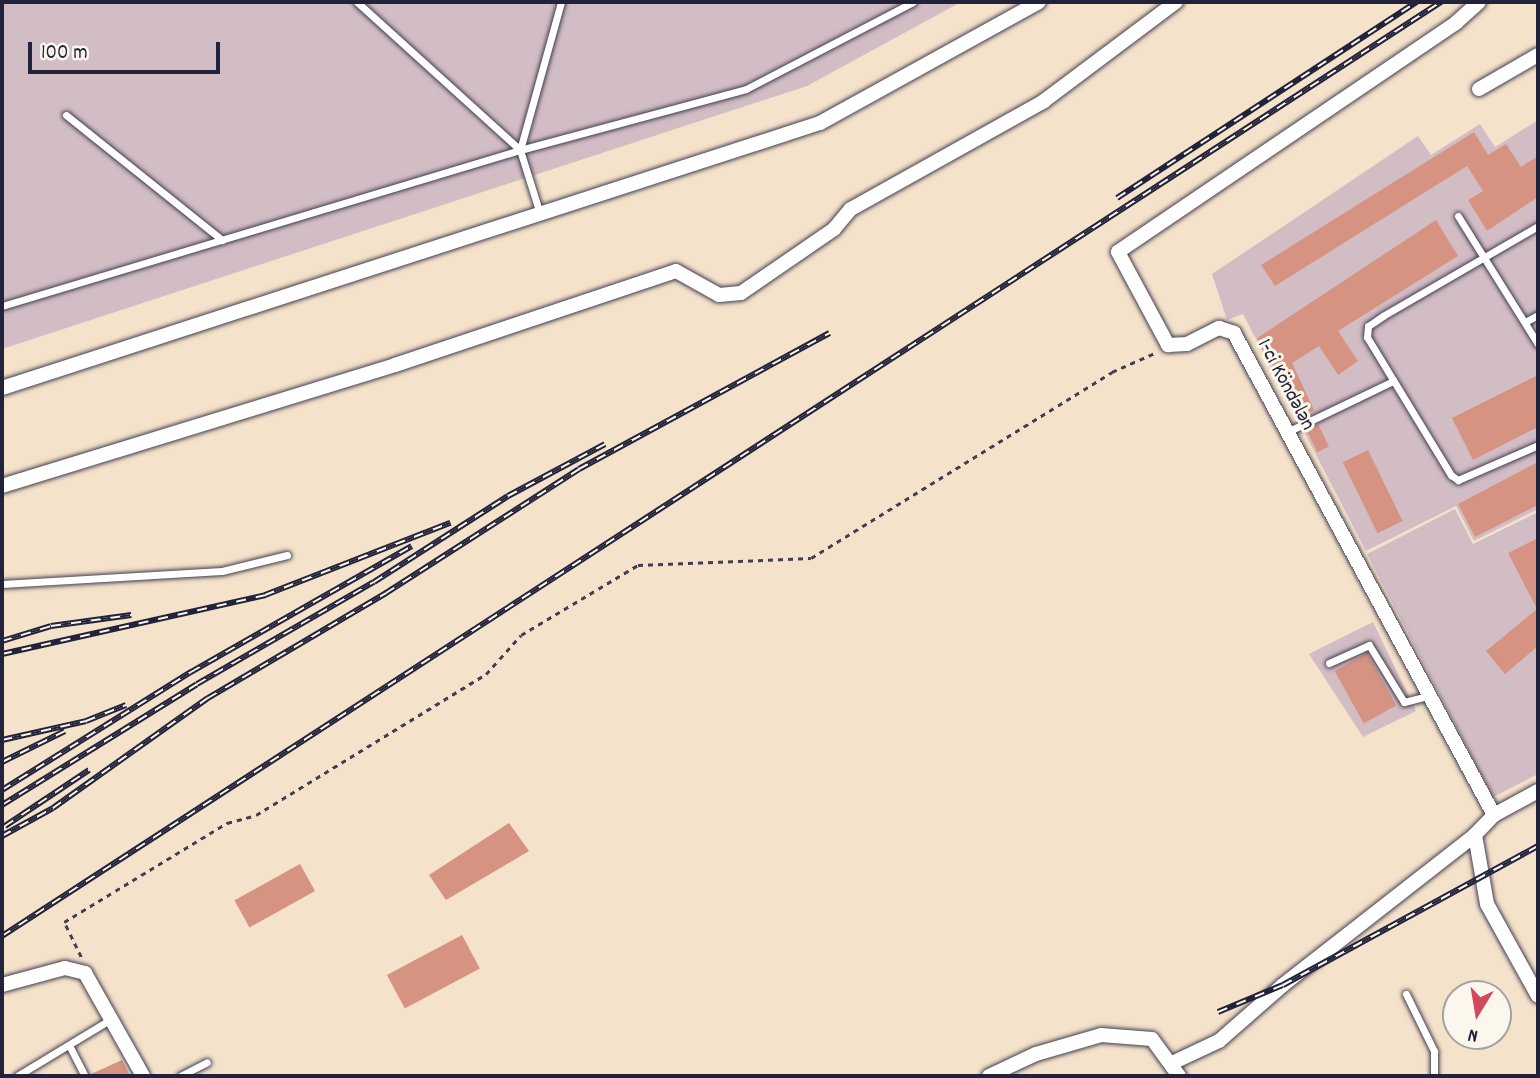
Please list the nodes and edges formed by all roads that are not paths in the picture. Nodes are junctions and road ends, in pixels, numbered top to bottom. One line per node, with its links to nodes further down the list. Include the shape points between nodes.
1 (357, 2): 10 (lane)
2 (561, 2): 10 (lane)
3 (913, 2): 10 (lane, via 746,89)
4 (1039, 2): 11 (street, via 820,123)
5 (1176, 2): 24 (street, via 1044,102 851,209 834,229 741,293 719,295 676,271 395,365)
6 (1479, 2): 22 (street, 1-ci Köndələn, via 1444,31 1122,245 1119,262 1168,345 1187,344 1219,328 1234,333)
7 (1538, 55): 8 (street)
8 (1479, 89)
9 (66, 115): 14 (lane)
10 (520, 150): 11 (lane); 14 (lane)
11 (540, 214): 21 (street)
12 (1458, 216): 15 (lane)
13 (1538, 226): 15 (lane)
14 (222, 240): 16 (lane)
15 (1484, 257): 18 (lane); 20 (lane, via 1368,326 1367,337)
16 (2, 306)
17 (1538, 315): 18 (lane)
18 (1525, 322): 19 (lane)
19 (1538, 344)
20 (1393, 381): 22 (lane); 23 (lane, via 1458,480)
21 (2, 388)
22 (1287, 432): 28 (street, 1-ci Köndələn)
23 (1538, 444)
24 (2, 486)
25 (287, 555): 26 (lane, via 222,571)
26 (2, 584)
27 (1329, 663): 28 (lane, via 1369,645 1404,702)
28 (1428, 696): 30 (street, 1-ci Köndələn)
29 (1538, 791): 30 (street)
30 (1494, 816): 31 (street)
31 (1475, 835): 34 (street, via 1487,904); 38 (street, via 1283,985 1219,1041)
32 (2, 985): 35 (street, via 65,968 85,973)
33 (1406, 994): 44 (lane, via 1434,1051)
34 (1538, 996)
35 (111, 1018): 36 (lane); 41 (street)
36 (69, 1045): 39 (lane); 40 (lane)
37 (206, 1062): 42 (lane)
38 (1175, 1070): 43 (street, via 1152,1039 1101,1035 1036,1054)
39 (17, 1076)
40 (85, 1076)
41 (143, 1076)
42 (180, 1076)
43 (989, 1076)
44 (1433, 1076)

